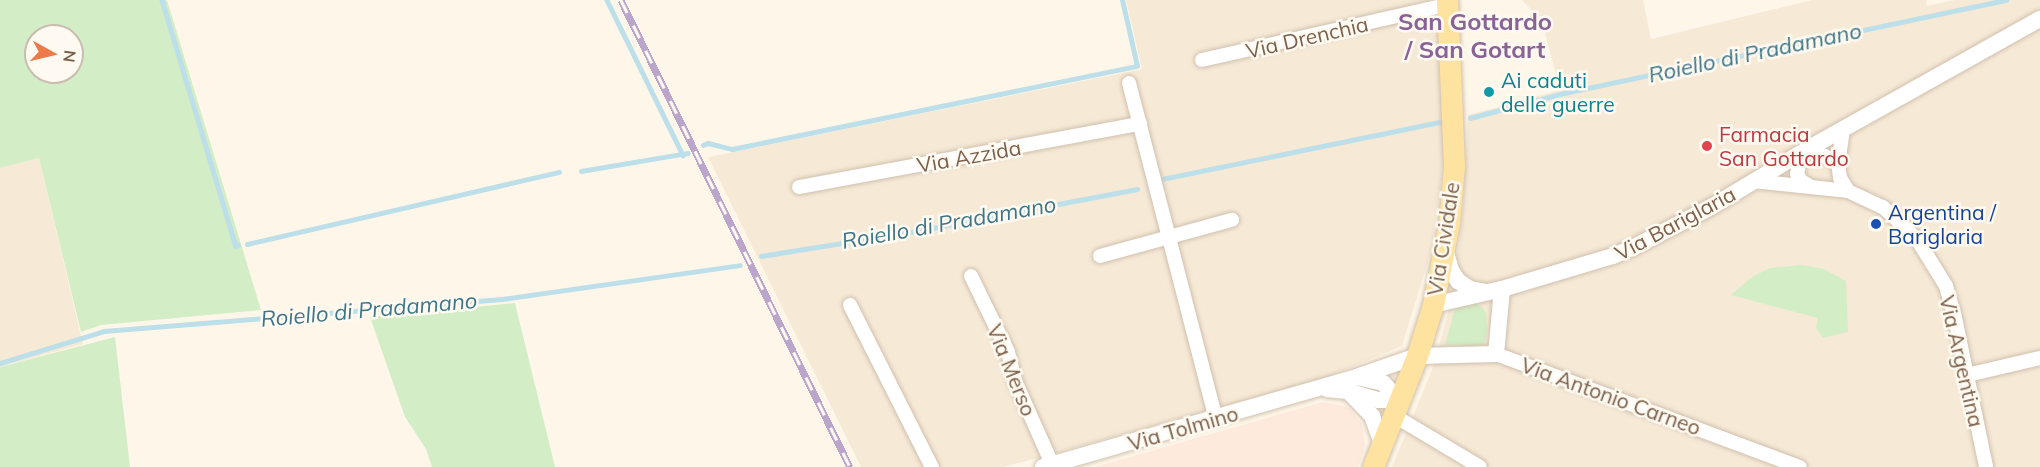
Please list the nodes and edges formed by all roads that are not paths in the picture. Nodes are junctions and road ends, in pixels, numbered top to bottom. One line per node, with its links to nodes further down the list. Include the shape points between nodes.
1 (1447, 3): 3 (street, Via Drenchia); 15 (main road, Via Cividale, via 1454,166)
2 (2040, 19): 6 (street, Via Bariglaria)
3 (1202, 60)
4 (1129, 83): 5 (street)
5 (1140, 124): 11 (street, Via Azzida); 14 (street)
6 (1843, 129): 7 (street, Via Bariglaria); 8 (street)
7 (1809, 148): 8 (street); 9 (street, Via Bariglaria); 10 (street, via 1801,156 1797,174)
8 (1838, 163): 12 (street, via 1840,178)
9 (1753, 181): 10 (street, Via Argentina); 18 (street, Via Bariglaria, via 1623,252)
10 (1811, 186): 12 (street, Via Argentina)
11 (799, 187)
12 (1848, 191): 24 (street, Via Argentina, via 1883,207 1899,220 1933,261 1946,286)
13 (1232, 220): 14 (street)
14 (1169, 237): 16 (street); 29 (street)
15 (1445, 246): 18 (street, via 1458,281 1470,289); 20 (main road, Via Cividale)
16 (1100, 256)
17 (971, 276): 31 (street, Via Merso, via 1008,352)
18 (1494, 291): 20 (street, Via Bariglaria); 21 (street)
19 (850, 305): 32 (street)
20 (1433, 305): 22 (main road, Via Cividale)
21 (1496, 354): 22 (street, Via Antonio Carneo); 35 (street, Via Antonio Carneo)
22 (1417, 356): 25 (street, Via Tolmino); 28 (main road, Via Cividale)
23 (2040, 358): 24 (street)
24 (1967, 375): 36 (street, Via Argentina)
25 (1357, 377): 26 (street, Via Tolmino); 28 (street, via 1383,383)
26 (1323, 389): 27 (street, Via Tolmino); 29 (street, Via Tolmino)
27 (1347, 391): 28 (street, Via Tolmino); 30 (street, via 1372,416)
28 (1396, 408): 30 (main road, Via Cividale); 34 (street)
29 (1216, 419): 31 (street, Via Tolmino)
30 (1382, 443): 33 (main road, Via Cividale)
31 (1048, 466)
32 (932, 467)
33 (1373, 467)
34 (1480, 467)
35 (1800, 467)
36 (1986, 467)

